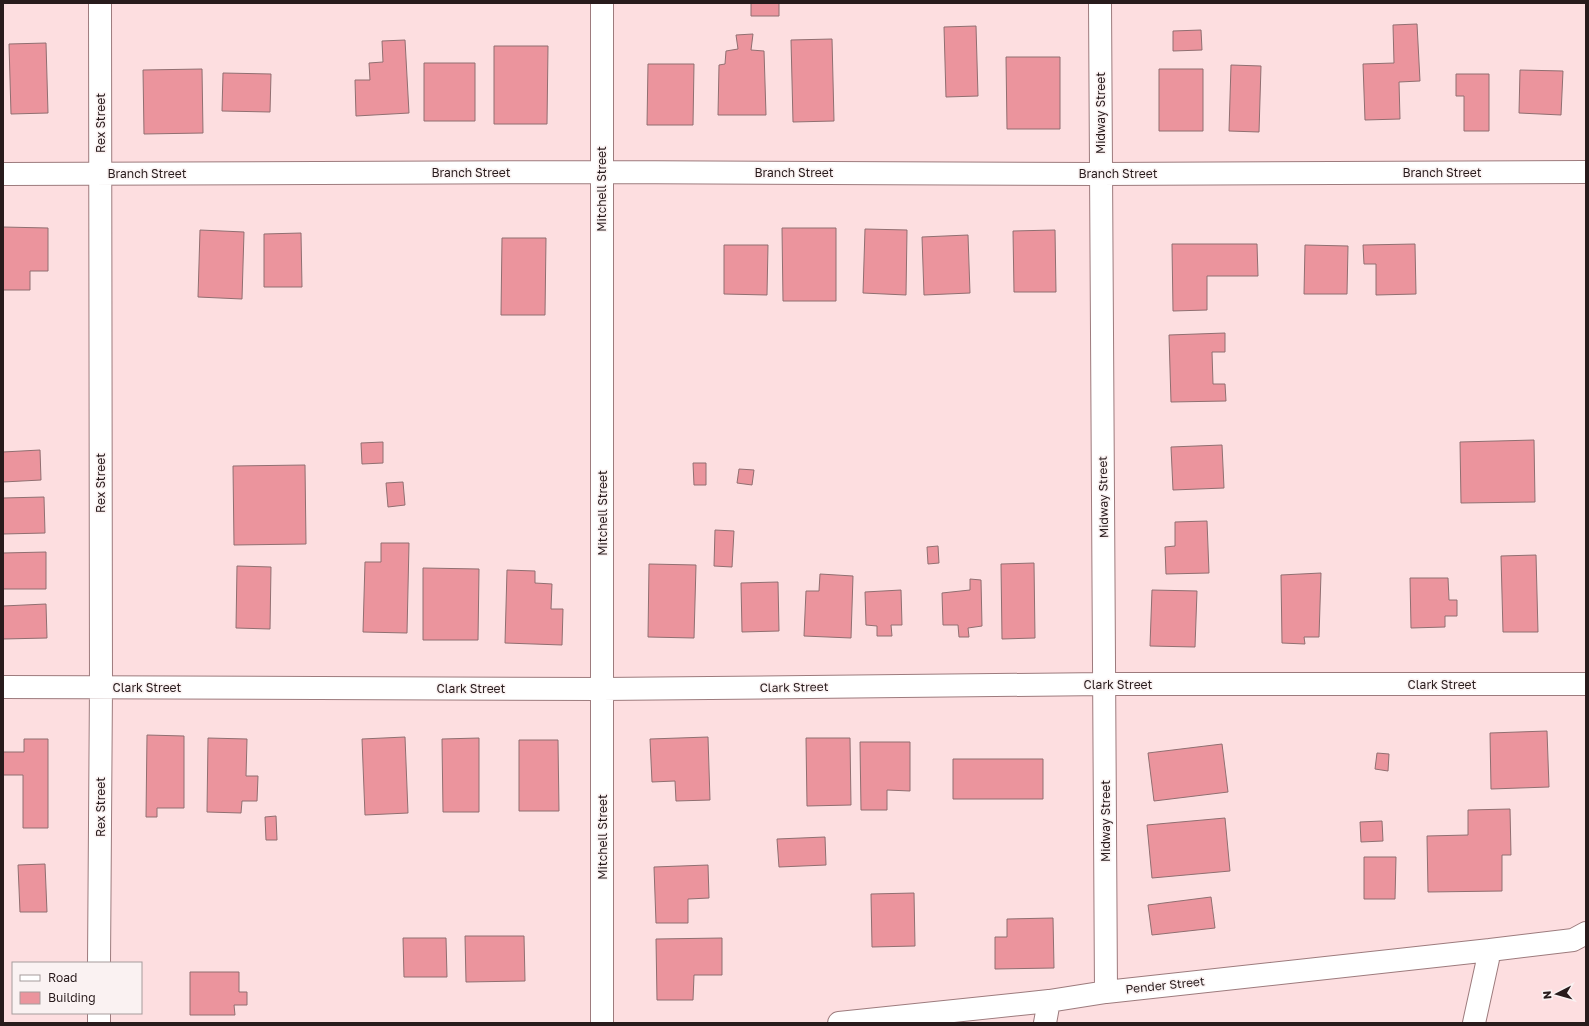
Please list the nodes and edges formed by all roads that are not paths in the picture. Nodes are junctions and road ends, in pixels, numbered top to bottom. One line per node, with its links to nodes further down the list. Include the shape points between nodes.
1 (100, 3): 6 (street, Rex Street)
2 (602, 3): 4 (street, Mitchell Street)
3 (1100, 3): 8 (street, Midway Street)
4 (601, 172): 6 (street, Branch Street); 8 (street, Branch Street); 13 (street, Mitchell Street)
5 (1586, 172): 8 (street, Branch Street)
6 (99, 173): 7 (street, Branch Street); 12 (street, Rex Street)
7 (3, 174)
8 (1099, 174): 9 (street, Midway Street)
9 (1104, 684): 10 (street, Clark Street); 13 (street, Clark Street); 17 (street, Midway Street)
10 (1586, 684)
11 (3, 686): 12 (street, Clark Street)
12 (101, 686): 13 (street, Clark Street); 16 (street, Rex Street)
13 (602, 689): 19 (street, Mitchell Street)
14 (1586, 933): 15 (street, Pender Street, via 1573,940)
15 (1490, 950): 17 (street, Pender Street); 22 (street)
16 (99, 962)
17 (1106, 992): 18 (street, Pender Street)
18 (1050, 1001): 20 (street, Pender Street); 21 (street)
19 (602, 1023)
20 (839, 1023)
21 (1045, 1023)
22 (1474, 1023)

